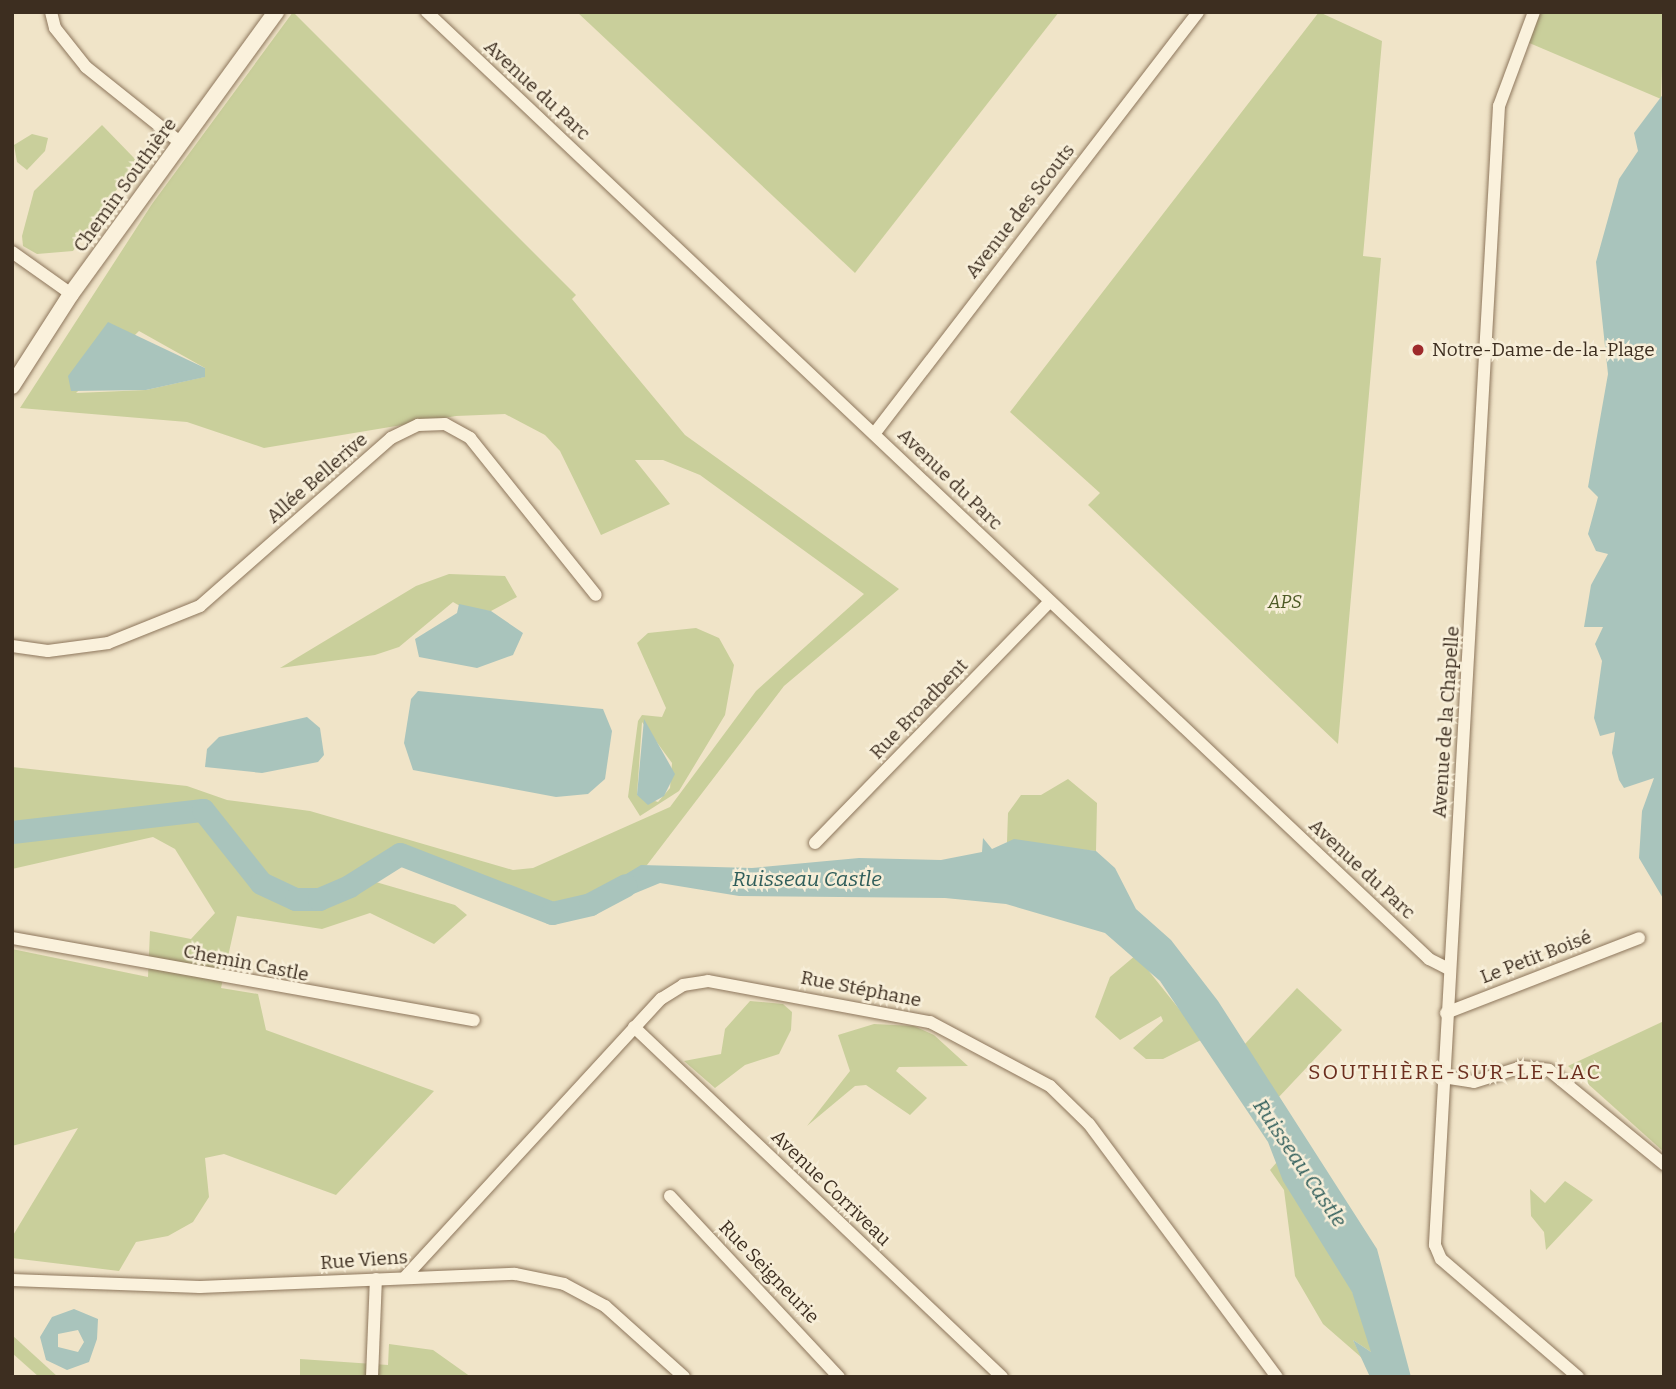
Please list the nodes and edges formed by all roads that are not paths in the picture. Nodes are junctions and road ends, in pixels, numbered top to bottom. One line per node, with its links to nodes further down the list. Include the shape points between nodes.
1 (51, 12): 7 (street, via 55,28 86,67)
2 (276, 12): 7 (street, Chemin Southière)
3 (427, 12): 11 (street, Avenue du Parc)
4 (1198, 12): 11 (street, Avenue des Scouts)
5 (1520, 12): 6 (street)
6 (1533, 15): 18 (street, Avenue de la Chapelle, via 1499,106)
7 (181, 143): 9 (street, Chemin Southière)
8 (12, 252): 9 (street)
9 (71, 294): 10 (street, Chemin Southière)
10 (12, 386)
11 (874, 434): 13 (street, Avenue du Parc)
12 (596, 596): 14 (street, Allée Bellerive, via 470,438 445,424 418,425 391,438 200,606 108,643 48,651)
13 (1050, 601): 15 (street, Rue Broadbent); 18 (street, Avenue du Parc, via 1429,959)
14 (12, 646)
15 (815, 843)
16 (12, 938): 20 (street, Chemin Castle)
17 (1639, 938): 19 (street, Le Petit Boisé)
18 (1449, 969): 19 (street, Avenue de la Chapelle)
19 (1446, 1013): 22 (street, Avenue de la Chapelle)
20 (474, 1020)
21 (634, 1027): 25 (street, Rue Stéphane); 31 (street, Avenue Corriveau); 32 (street, Rue Stéphane, via 671,990 708,981 915,1018 970,1041 1050,1086 1077,1110)
22 (1443, 1077): 23 (street, via 1467,1083 1522,1067 1549,1070); 33 (street, Avenue de la Chapelle, via 1436,1250)
23 (1664, 1164)
24 (670, 1196): 30 (street, Rue Seigneurie)
25 (407, 1276): 26 (street, Rue Viens); 29 (street, Rue Viens, via 493,1272 564,1284 623,1320)
26 (376, 1279): 27 (street, Rue Viens, via 159,1287); 28 (street)
27 (12, 1280)
28 (372, 1377)
29 (684, 1377)
30 (839, 1377)
31 (1002, 1377)
32 (1277, 1377)
33 (1578, 1377)

